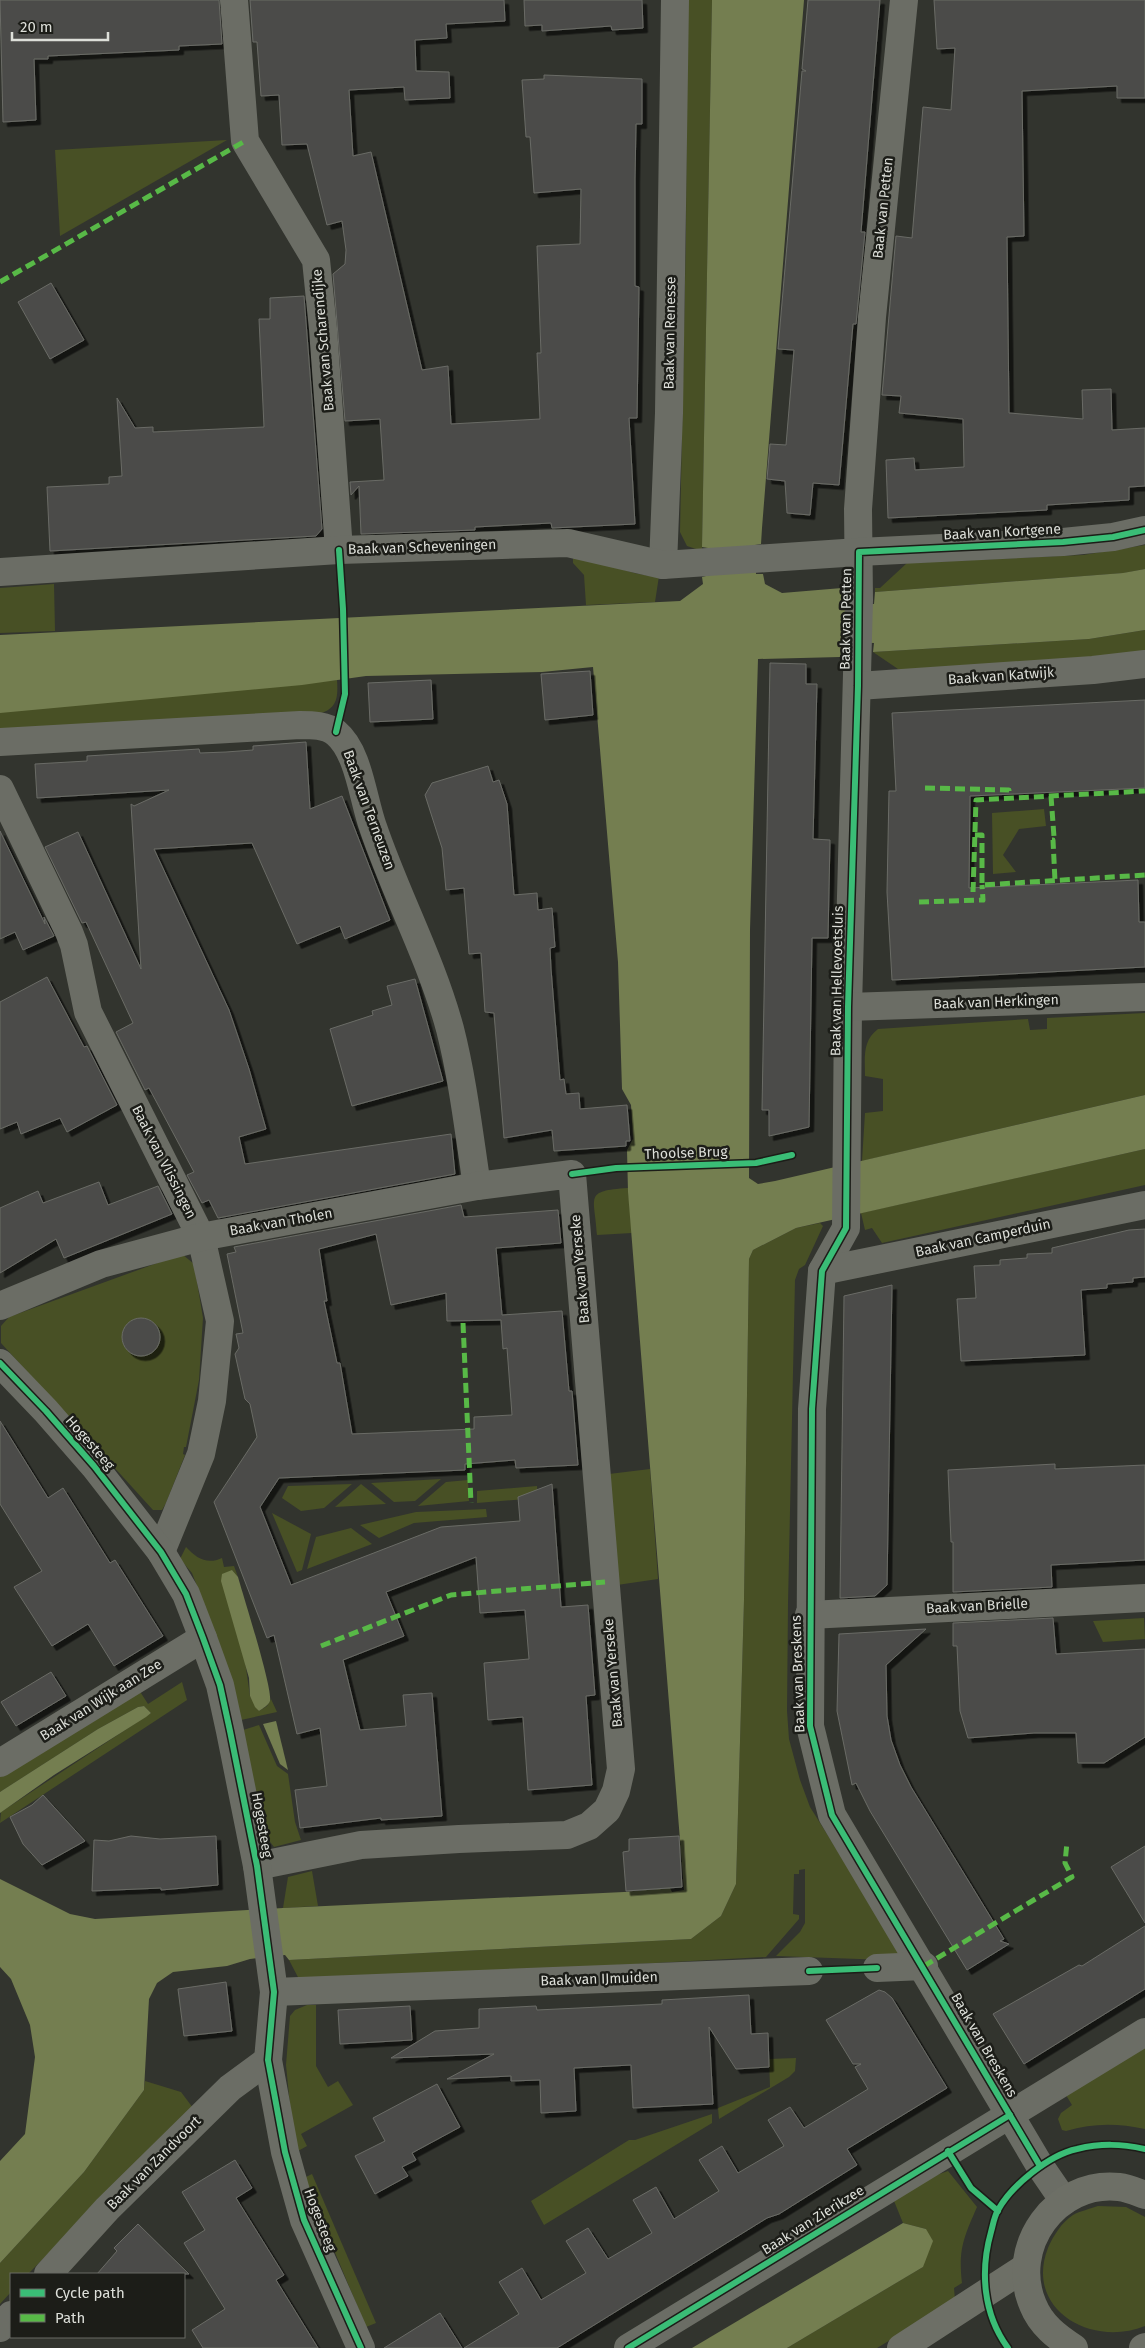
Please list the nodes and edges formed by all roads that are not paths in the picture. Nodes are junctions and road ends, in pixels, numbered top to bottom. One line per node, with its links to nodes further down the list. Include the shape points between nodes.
1 (234, 0): 5 (street, Baak van Scharendijke, via 245,141 316,260)
2 (675, 0): 7 (street, Baak van Renesse, via 669,413)
3 (904, 0): 6 (street, Baak van Petten, via 872,317 858,510)
4 (1145, 530): 6 (street, Baak van Kortgene, via 1113,538 1063,542)
5 (339, 550): 7 (street, Baak van Scheveningen, via 568,542); 8 (street, Baak van Scheveningen)
6 (859, 552): 7 (street, Baak van Kortgene); 10 (street, Baak van Petten)
7 (663, 565)
8 (0, 572)
9 (1145, 664): 10 (street, Baak van Katwijk)
10 (858, 686): 14 (street, Baak van Hellevoetsluis)
11 (0, 742): 16 (street, Baak van Terneuzen, via 300,725 319,725 336,732 348,746 373,827 424,952 450,1030)
12 (0, 789): 18 (street, Baak van Vlissingen, via 69,932 88,1012)
13 (1145, 997): 14 (street, Baak van Herkingen)
14 (848, 1007): 19 (street, Baak van Hellevoetsluis, via 846,1228)
15 (572, 1174): 16 (street, Baak van Tholen); 27 (street, Baak van Yerseke, via 621,1769 616,1791 607,1810 589,1826 567,1835 361,1845)
16 (477, 1186): 18 (street, Baak van Tholen)
17 (1145, 1205): 19 (street, Baak van Camperduin)
18 (201, 1237): 20 (street, Baak van Tholen, via 101,1264); 22 (street, Baak van Vlissingen, via 220,1320 212,1401 201,1454)
19 (822, 1271): 24 (street, Baak van Breskens, via 812,1409)
20 (0, 1306)
21 (0, 1363): 22 (street, Hogesteeg, via 94,1466)
22 (161, 1552): 25 (street, Hogesteeg, via 186,1594)
23 (1145, 1598): 24 (street, Baak van Brielle)
24 (809, 1615): 28 (street, Baak van Breskens, via 810,1726 832,1815)
25 (203, 1638): 26 (street, Baak van Wijk aan Zee); 27 (street, Hogesteeg, via 220,1685)
26 (0, 1763)
27 (257, 1866): 31 (street, Hogesteeg)
28 (924, 1966): 29 (street); 34 (street, Baak van Breskens)
29 (877, 1968)
30 (809, 1971): 31 (street, Baak van IJmuiden)
31 (274, 1992): 33 (street, Hogesteeg)
32 (1145, 2032): 34 (street, Baak van Zierikzee)
33 (268, 2060): 38 (street, Baak van Zandvoort, via 230,2088 107,2209); 41 (street, Hogesteeg, via 285,2152 304,2220)
34 (1010, 2114): 36 (street, Baak van Breskens); 42 (street, Baak van Zierikzee)
35 (1145, 2195): 36 (main road, via 1119,2187 1090,2189)
36 (1064, 2200): 37 (main road, via 1044,2218 1035,2233)
37 (1026, 2267): 43 (main road); 44 (main road, via 1027,2287 1043,2323)
38 (49, 2273)
39 (10, 2316): 40 (street)
40 (0, 2328)
41 (361, 2348)
42 (628, 2348)
43 (902, 2348)
44 (1074, 2348)

